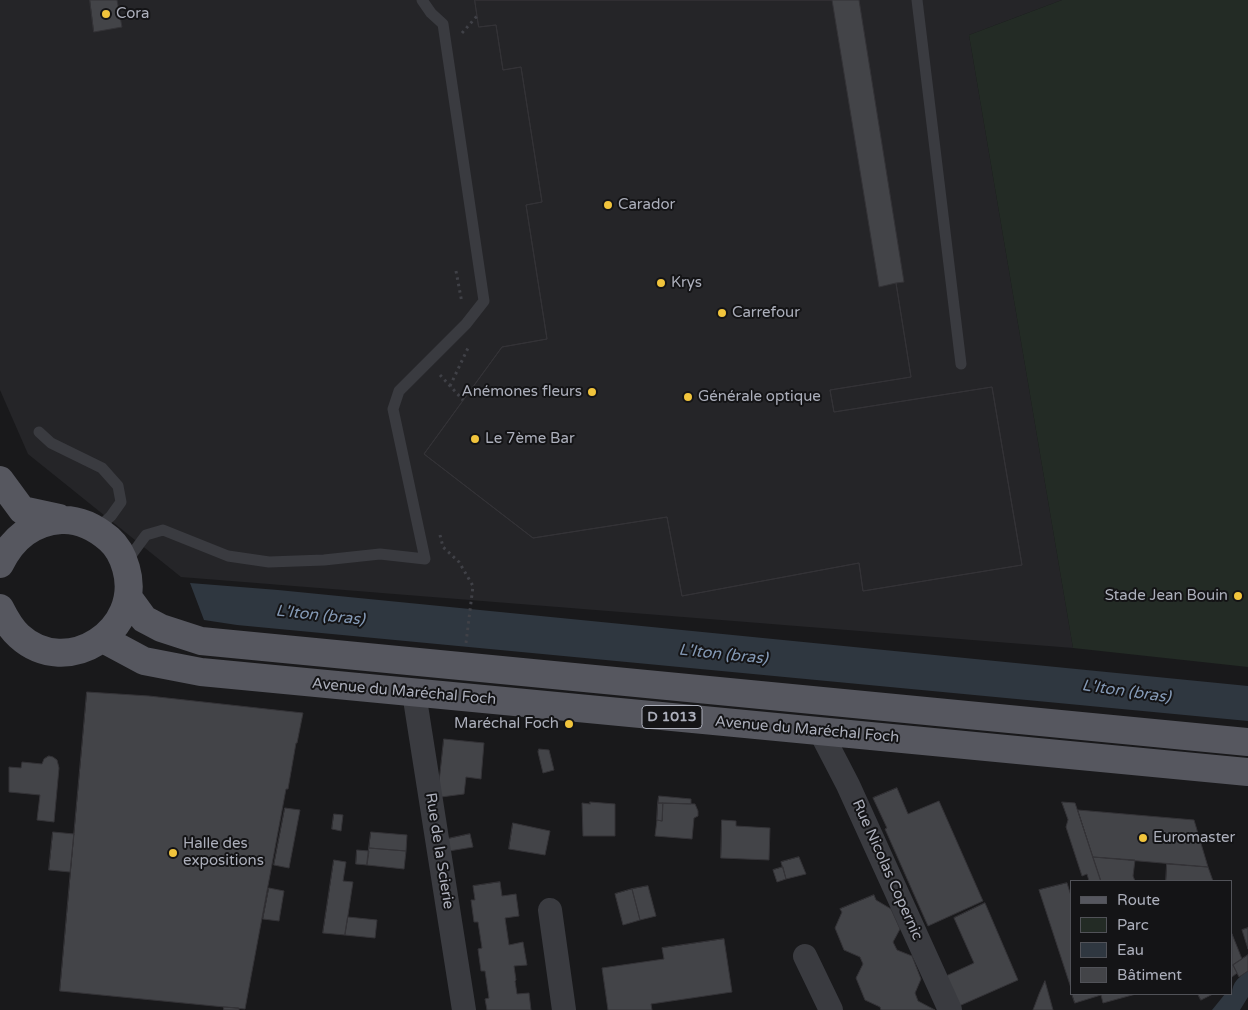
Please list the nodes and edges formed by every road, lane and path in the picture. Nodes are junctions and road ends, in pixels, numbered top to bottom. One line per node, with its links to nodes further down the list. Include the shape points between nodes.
1 (422, 0): 3 (lane, via 443,24 484,301)
2 (917, 0): 4 (lane)
3 (428, 363): 5 (path); 12 (lane, via 398,392 393,409 425,559 380,554 269,562 228,556 163,530 146,535 132,554)
4 (961, 364)
5 (463, 400)
6 (39, 432): 9 (lane, via 50,443 102,468 118,486 121,502)
7 (0, 480): 8 (main road, via 22,510)
8 (67, 520): 9 (main road); 11 (main road, via 32,527)
9 (97, 529): 12 (main road, Avenue du Maréchal Foch, via 123,558)
10 (439, 532): 17 (path, via 443,547 459,562 473,586)
11 (2, 553)
12 (128, 587): 14 (main road, via 124,613); 20 (main road, Avenue du Maréchal Foch / D 1013, via 144,619 161,628 201,640)
13 (0, 608): 16 (main road, via 6,622)
14 (103, 639): 16 (main road, via 88,648 70,652 52,652); 18 (main road, Avenue du Maréchal Foch / D 1013, via 144,661 201,672)
15 (0, 642): 16 (main road)
16 (35, 647)
17 (465, 651)
18 (414, 693): 19 (main road, Avenue du Maréchal Foch / D 1013); 24 (street, Rue de la Scierie)
19 (820, 731): 21 (main road, Avenue du Maréchal Foch / D 1013); 27 (street, Rue Nicolas Copernic, via 848,785)
20 (1248, 742)
21 (1248, 772)
22 (550, 910): 25 (street)
23 (805, 956): 26 (street)
24 (464, 1010)
25 (564, 1010)
26 (831, 1010)
27 (950, 1010)

